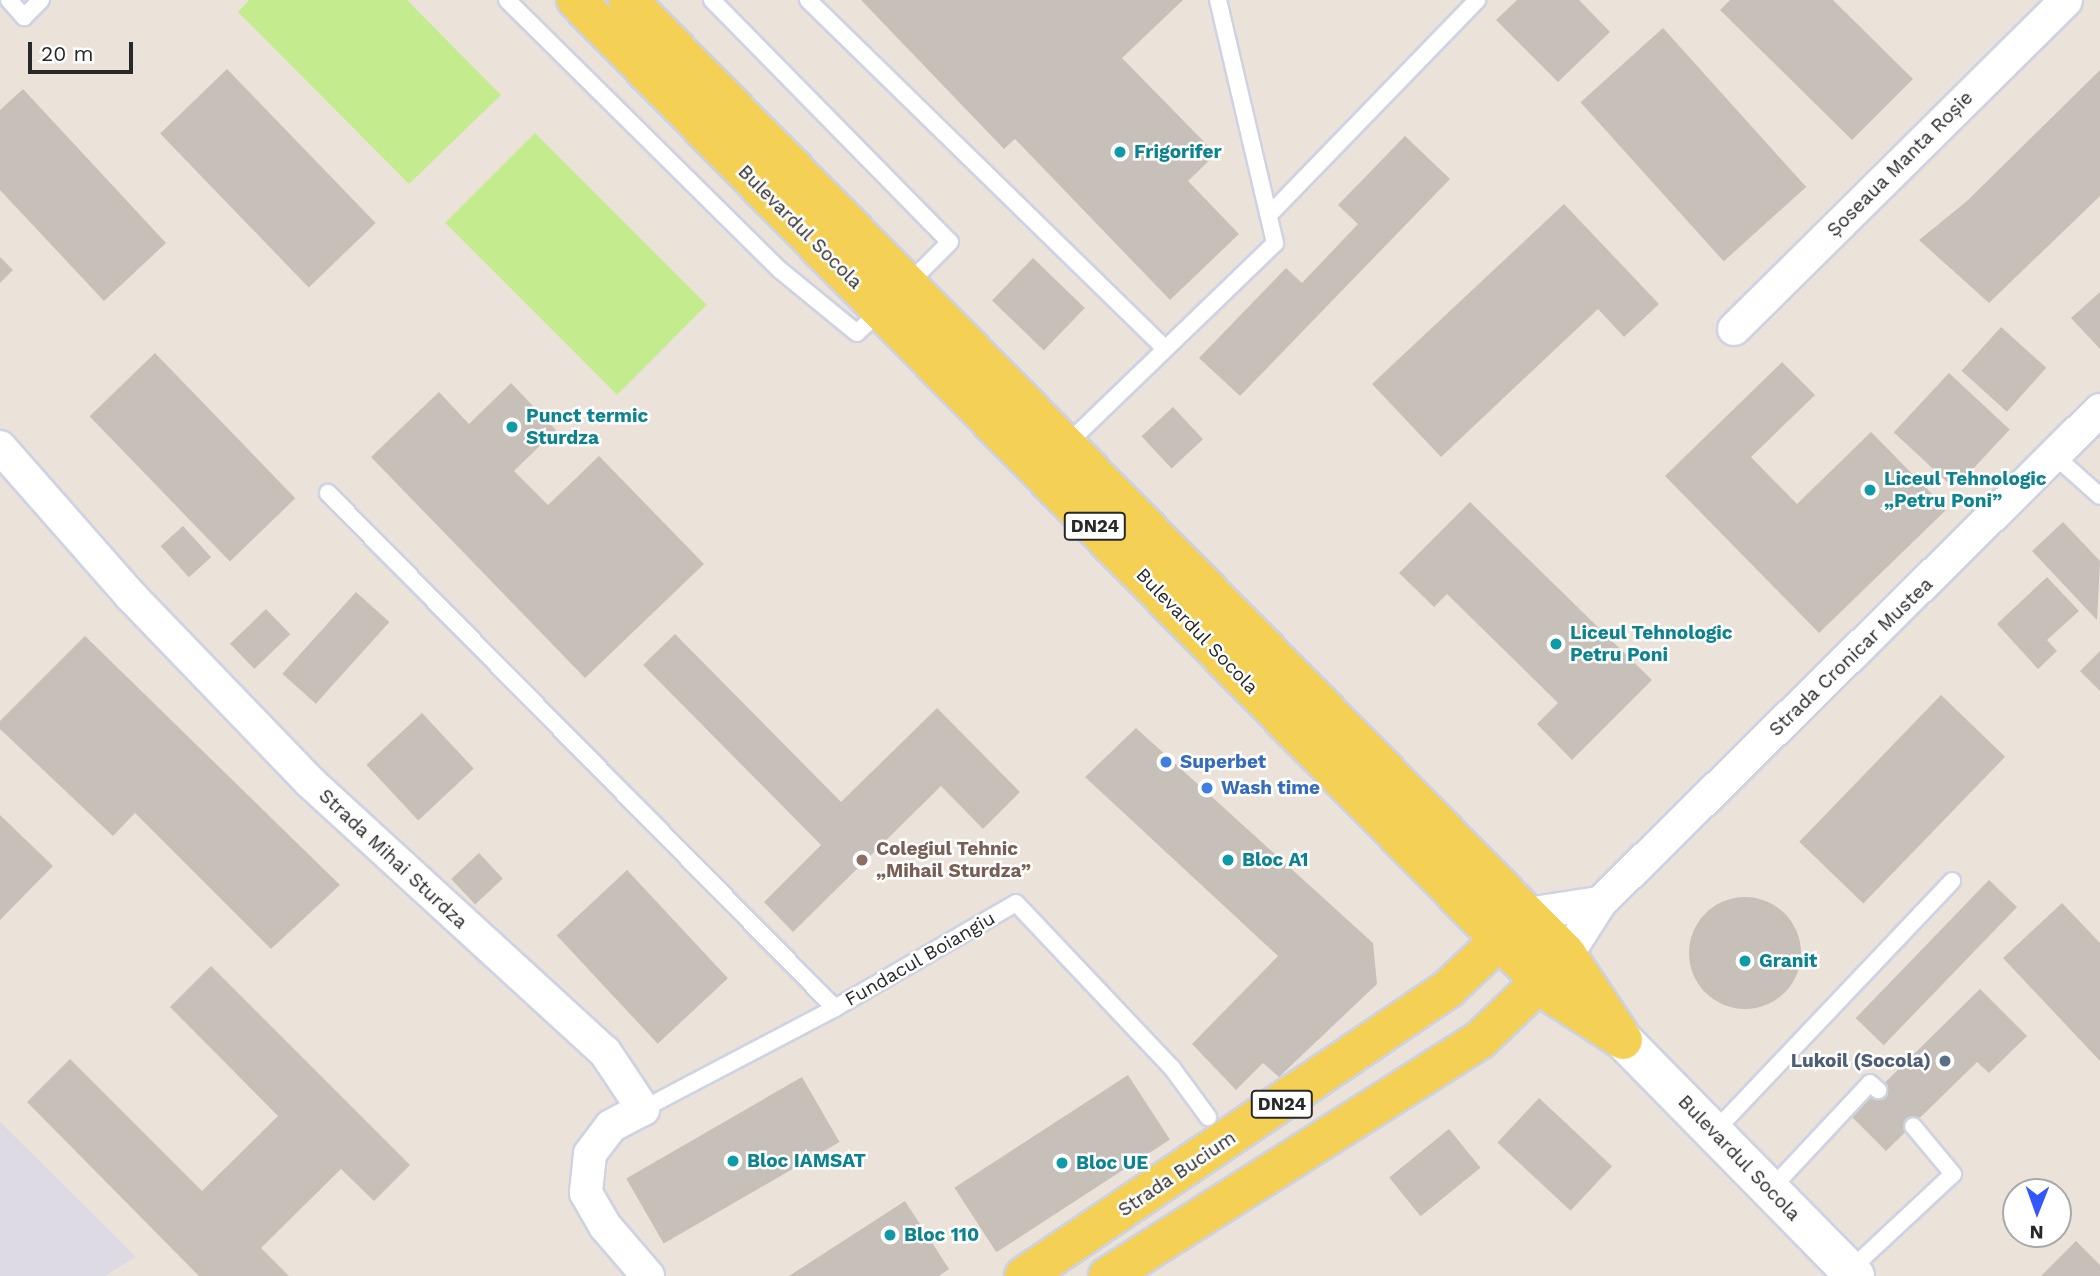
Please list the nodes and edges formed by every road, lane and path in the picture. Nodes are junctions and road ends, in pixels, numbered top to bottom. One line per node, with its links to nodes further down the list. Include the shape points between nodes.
1 (9, 0): 2 (lane, via 24,17)
2 (41, 0)
3 (507, 0): 13 (lane, via 780,270 857,333)
4 (576, 0): 13 (main road, Bulevardul Socola / DN24)
5 (628, 0): 12 (main road, Bulevardul Socola / DN24)
6 (712, 0): 12 (lane, via 950,242)
7 (808, 0): 15 (lane)
8 (1218, 0): 11 (lane)
9 (1478, 0): 11 (lane)
10 (2066, 0): 14 (street, Șoseaua Manta Roșie)
11 (1269, 215): 15 (lane, via 1275,243)
12 (910, 282): 13 (lane); 17 (main road, Bulevardul Socola / DN24)
13 (882, 309): 20 (main road, Bulevardul Socola / DN24)
14 (1734, 329)
15 (1163, 347): 17 (lane)
16 (2100, 410): 19 (street, Strada Cronicar Mustea)
17 (1067, 444): 20 (lane); 25 (main road, Bulevardul Socola / DN24)
18 (0, 447): 32 (street, Strada Mihai Sturdza, via 131,596 310,782 605,1052)
19 (2056, 456): 22 (lane); 24 (street, Strada Cronicar Mustea)
20 (1040, 471): 26 (main road, Bulevardul Socola / DN24)
21 (328, 493): 29 (lane)
22 (2100, 496)
23 (1952, 881): 35 (lane)
24 (1600, 902): 25 (street); 27 (street, Strada Cronicar Mustea)
25 (1527, 914): 26 (main road, Strada Bucium / DN24); 27 (main road, Bulevardul Socola / DN24)
26 (1500, 940): 28 (main road, Bulevardul Socola / DN24); 39 (main road, Strada Bucium / DN24, via 1437,997)
27 (1567, 956): 28 (main road, DN24); 30 (main road, Bulevardul Socola / DN24)
28 (1541, 982): 30 (main road, Bulevardul Socola / DN24); 40 (main road, DN24, via 1480,1040)
29 (835, 1009): 32 (lane, Fundacul Boiangiu); 33 (lane, Fundacul Boiangiu, via 1016,903 1172,1068)
30 (1623, 1040): 35 (main road, Bulevardul Socola / DN24)
31 (1878, 1090): 36 (lane, via 1870,1083)
32 (643, 1109): 38 (street, via 611,1126 590,1154 586,1193 605,1226)
33 (1208, 1117)
34 (1913, 1126): 37 (lane, via 1953,1174)
35 (1714, 1132): 36 (main road, Bulevardul Socola / DN24)
36 (1770, 1189): 37 (main road, Bulevardul Socola / DN24)
37 (1852, 1273)
38 (648, 1276)
39 (1024, 1276)
40 (1108, 1276)

